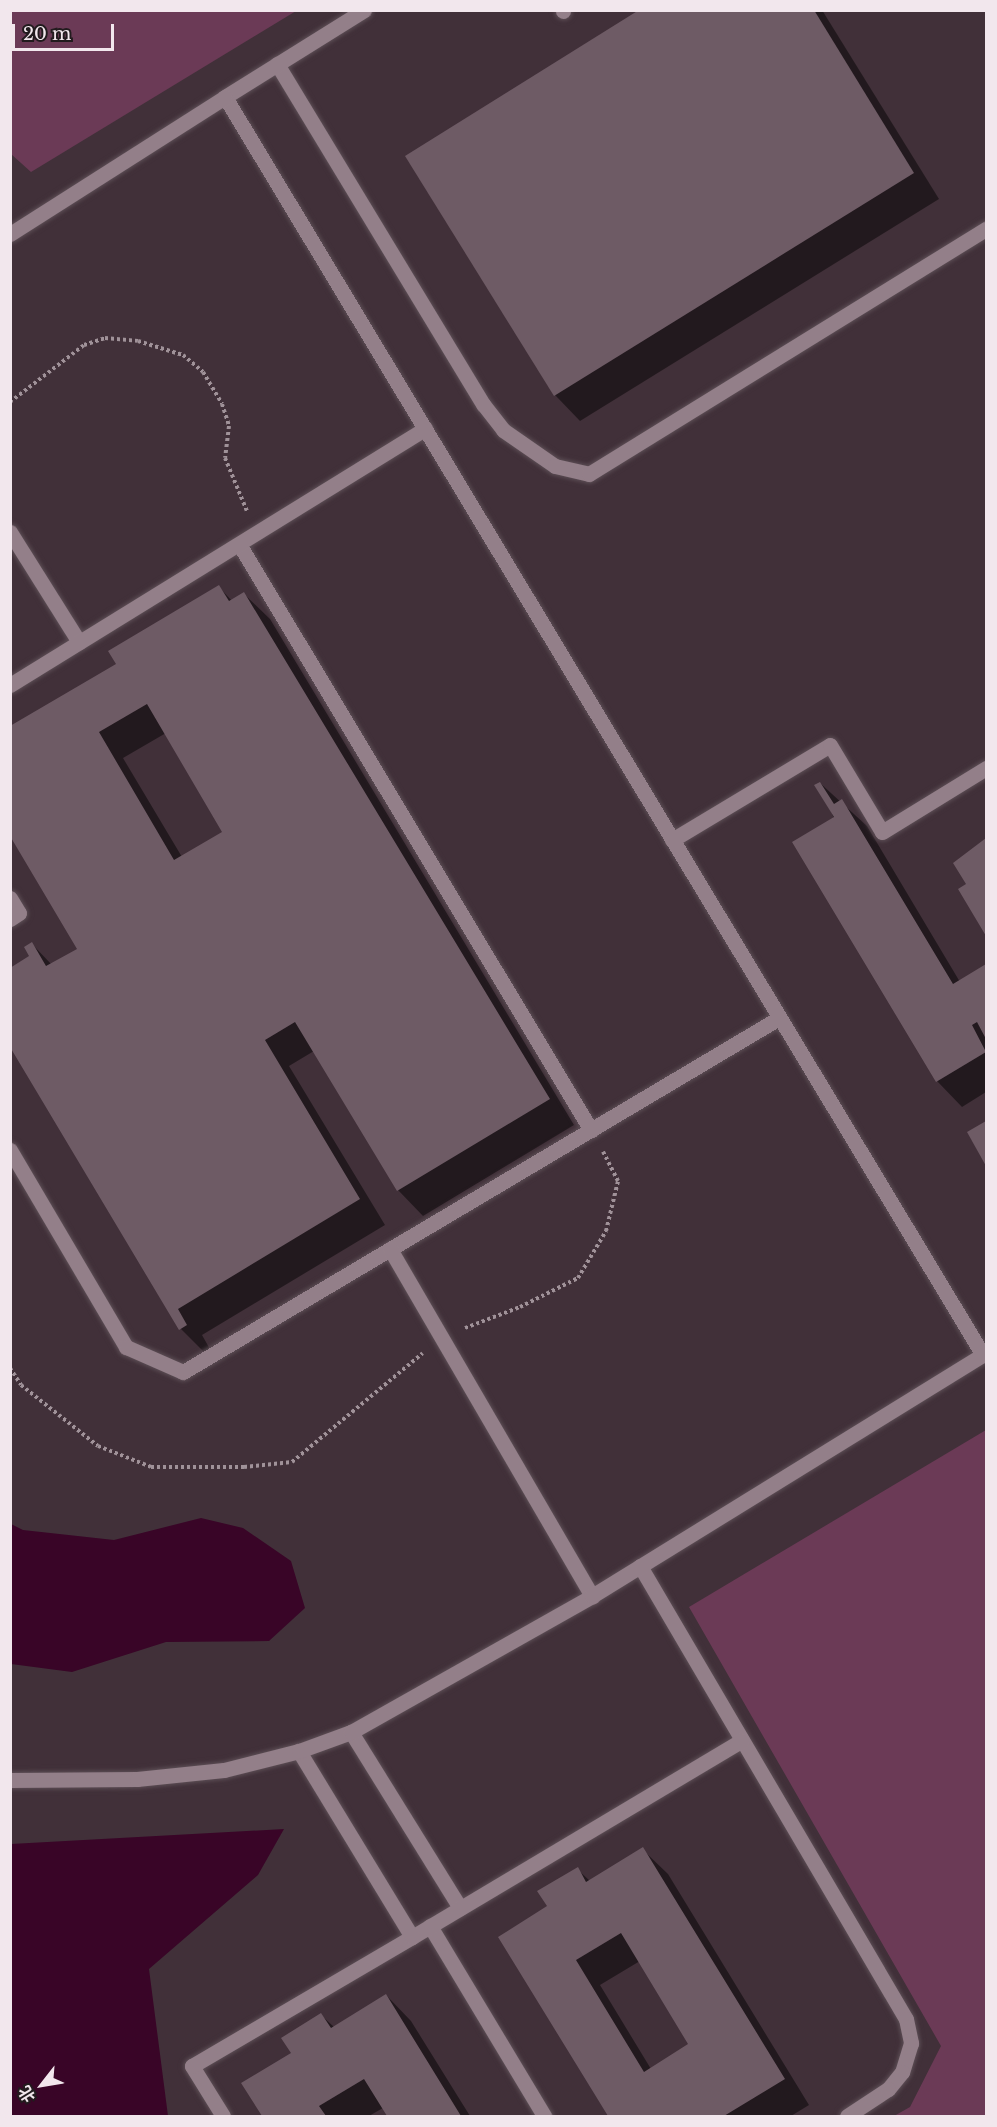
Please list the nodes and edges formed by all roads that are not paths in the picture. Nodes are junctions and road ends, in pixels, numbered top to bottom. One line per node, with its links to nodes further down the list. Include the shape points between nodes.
1 (364, 10): 2 (street)
2 (277, 64): 3 (street); 4 (street, via 502,430 555,466 589,474)
3 (225, 97): 5 (street); 6 (street)
4 (987, 229)
5 (10, 234)
6 (425, 429): 8 (street); 12 (street)
7 (10, 532): 9 (street)
8 (239, 544): 9 (street); 16 (street, via 422,841)
9 (79, 642): 10 (street)
10 (10, 685)
11 (987, 768): 12 (street, via 882,832 830,745)
12 (672, 840): 15 (street)
13 (10, 898): 14 (street, via 19,913)
14 (10, 919)
15 (779, 1018): 16 (street); 19 (street)
16 (591, 1130): 18 (street)
17 (10, 1150): 18 (street, via 126,1347 183,1372)
18 (390, 1249): 21 (street)
19 (985, 1354): 20 (street)
20 (640, 1566): 21 (street); 23 (street)
21 (592, 1596): 22 (street)
22 (351, 1732): 24 (street); 26 (street)
23 (742, 1740): 26 (street); 31 (street, via 906,2019 910,2033 908,2057 896,2082)
24 (299, 1751): 25 (street, via 224,1770 181,1775); 28 (street)
25 (10, 1780)
26 (460, 1908): 27 (street)
27 (430, 1926): 28 (street); 30 (street)
28 (412, 1937): 29 (street, via 192,2066)
29 (223, 2116)
30 (544, 2116)
31 (847, 2116)

